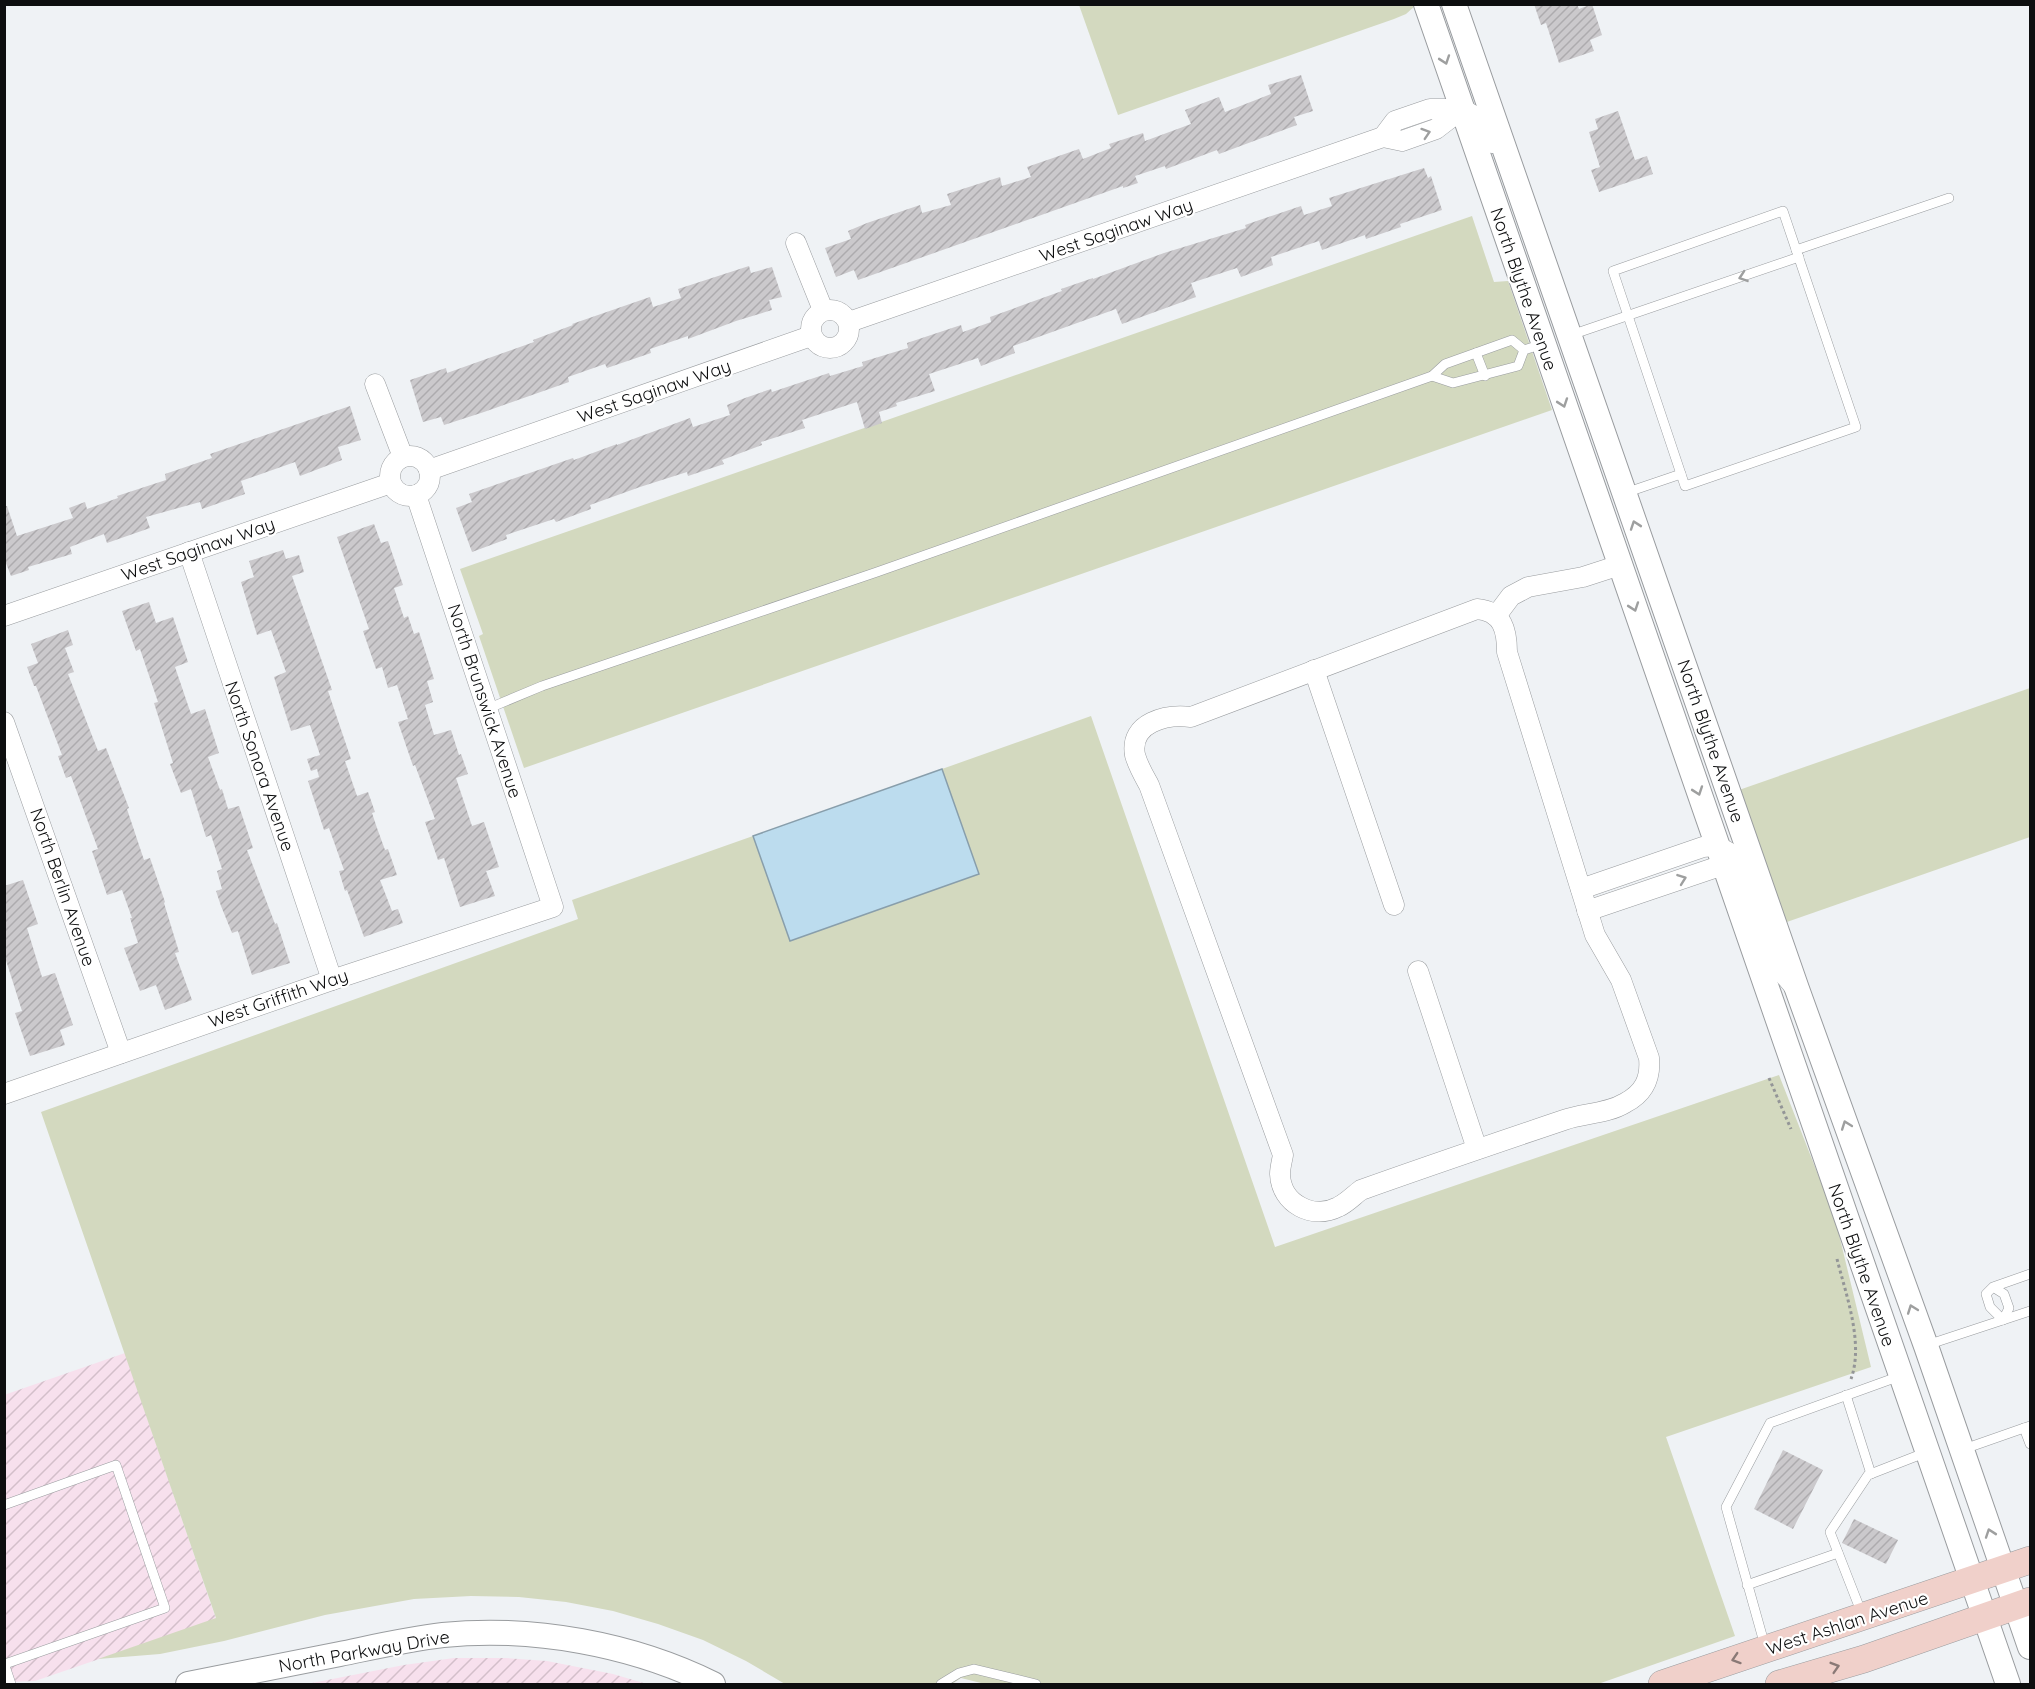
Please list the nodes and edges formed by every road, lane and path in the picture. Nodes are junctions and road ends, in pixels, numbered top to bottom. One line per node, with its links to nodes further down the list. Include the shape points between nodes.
1 (1426, 4): 3 (street, North Blythe Avenue, one-way to 3)
2 (1454, 4): 7 (street, North Blythe Avenue)
3 (1462, 109): 7 (street, North Blythe Avenue, via 1485,122 1530,250); 10 (street, West Saginaw Way, via 1436,129 1402,141 1383,137); 13 (street, North Blythe Avenue)
4 (1948, 198): 6 (lane)
5 (796, 243): 8 (street)
6 (1798, 254): 9 (lane, one-way to 9); 9 (lane, via 1783,211 1612,271); 20 (lane, via 1856,427 1685,486)
7 (1545, 263): 12 (street, North Blythe Avenue)
8 (823, 310): 10 (street, via 838,311); 11 (street, via 812,321)
9 (1628, 316): 12 (lane); 20 (lane)
10 (849, 322): 11 (street, via 848,337 837,348 822,347)
11 (811, 336): 19 (street, West Saginaw Way)
12 (1569, 336): 22 (street, North Blythe Avenue)
13 (1534, 347): 14 (lane, via 1512,340); 16 (lane, via 1518,366); 24 (street, North Blythe Avenue, one-way to 24)
14 (1476, 353): 15 (lane, via 1445,364); 16 (lane)
15 (1432, 376): 16 (lane, via 1453,383); 30 (lane, via 542,686)
16 (1485, 376)
17 (375, 384): 18 (street)
18 (403, 457): 19 (street, via 423,461); 21 (street, via 394,463)
19 (429, 470): 23 (street, via 429,480)
20 (1681, 474): 22 (lane)
21 (391, 483): 23 (street, via 406,496); 25 (street, West Saginaw Way)
22 (1624, 493): 24 (street); 41 (street, North Blythe Avenue, one-way to 22)
23 (416, 495): 30 (street, North Brunswick Avenue)
24 (1599, 502): 26 (street, North Blythe Avenue)
25 (189, 552): 27 (street, West Saginaw Way); 40 (street, North Sonora Avenue)
26 (1620, 565): 28 (street, via 1583,577 1528,587 1511,596); 32 (street, North Blythe Avenue, one-way to 32)
27 (4, 616)
28 (1496, 616): 29 (street, via 1477,609); 34 (street, via 1505,628 1507,652)
29 (1314, 670): 36 (street); 46 (street, via 1191,717 1157,719 1143,728 1135,754 1283,1155 1280,1175 1293,1203 1307,1211 1325,1212 1340,1207 1361,1190)
30 (488, 709): 37 (street, North Brunswick Avenue)
31 (4, 722): 42 (street, North Berlin Avenue)
32 (1720, 855): 33 (street, via 1703,848); 35 (street, one-way to 32); 41 (street, North Blythe Avenue, via 1729,851 1739,862 1776,965); 53 (street, North Blythe Avenue)
33 (1643, 868): 34 (street); 35 (street)
34 (1581, 889): 38 (street)
35 (1651, 890): 38 (street)
36 (1394, 905)
37 (553, 907): 40 (street, West Griffith Way)
38 (1587, 911): 46 (street, via 1595,935 1621,980 1649,1058 1646,1082 1638,1094 1614,1108 1570,1118)
39 (1418, 971): 46 (street)
40 (332, 980): 42 (street, West Griffith Way)
41 (1797, 989): 52 (street, North Blythe Avenue, one-way to 41)
42 (121, 1053): 44 (street, West Griffith Way)
43 (1769, 1078): 45 (path)
44 (4, 1094)
45 (1793, 1132)
46 (1477, 1149)
47 (1836, 1259): 54 (path, via 1856,1343 1855,1367)
48 (2031, 1274): 49 (lane)
49 (1993, 1287): 51 (lane, via 2004,1294 2009,1308); 51 (lane, via 1986,1294 1990,1307)
50 (2031, 1311): 51 (lane)
51 (2003, 1320): 52 (lane)
52 (1926, 1346): 57 (street, North Blythe Avenue)
53 (1900, 1376): 54 (lane); 58 (street, North Blythe Avenue)
54 (1846, 1395): 59 (lane); 65 (lane, via 1770,1423 1726,1507)
55 (2027, 1427): 56 (lane); 57 (lane)
56 (2031, 1444)
57 (1961, 1450): 63 (street, North Blythe Avenue, one-way to 57)
58 (1927, 1452): 59 (lane); 64 (street, North Blythe Avenue)
59 (1870, 1474): 61 (lane, via 1830,1532)
60 (4, 1505): 71 (lane, via 116,1465 165,1608)
61 (1838, 1553): 65 (lane); 67 (lane)
62 (2031, 1560): 63 (main road, West Ashlan Avenue)
63 (2003, 1570): 64 (main road, West Ashlan Avenue); 66 (street, North Blythe Avenue)
64 (1971, 1581): 67 (main road, West Ashlan Avenue); 68 (street, North Blythe Avenue)
65 (1747, 1584): 70 (lane)
66 (2023, 1603): 68 (main road, West Ashlan Avenue); 69 (street, North Blythe Avenue)
67 (1863, 1617): 70 (main road, West Ashlan Avenue)
68 (1984, 1617): 78 (main road, West Ashlan Avenue, one-way to 68); 79 (street, North Blythe Avenue)
69 (2031, 1647)
70 (1766, 1650): 77 (main road, West Ashlan Avenue, one-way to 77)
71 (5, 1663): 72 (lane)
72 (11, 1684)
73 (188, 1684): 74 (street, North Parkway Drive, via 443,1635 492,1634 596,1644 645,1656)
74 (713, 1684)
75 (941, 1684): 76 (lane, via 974,1669)
76 (1036, 1684)
77 (1662, 1684)
78 (1780, 1684)
79 (2008, 1684)

